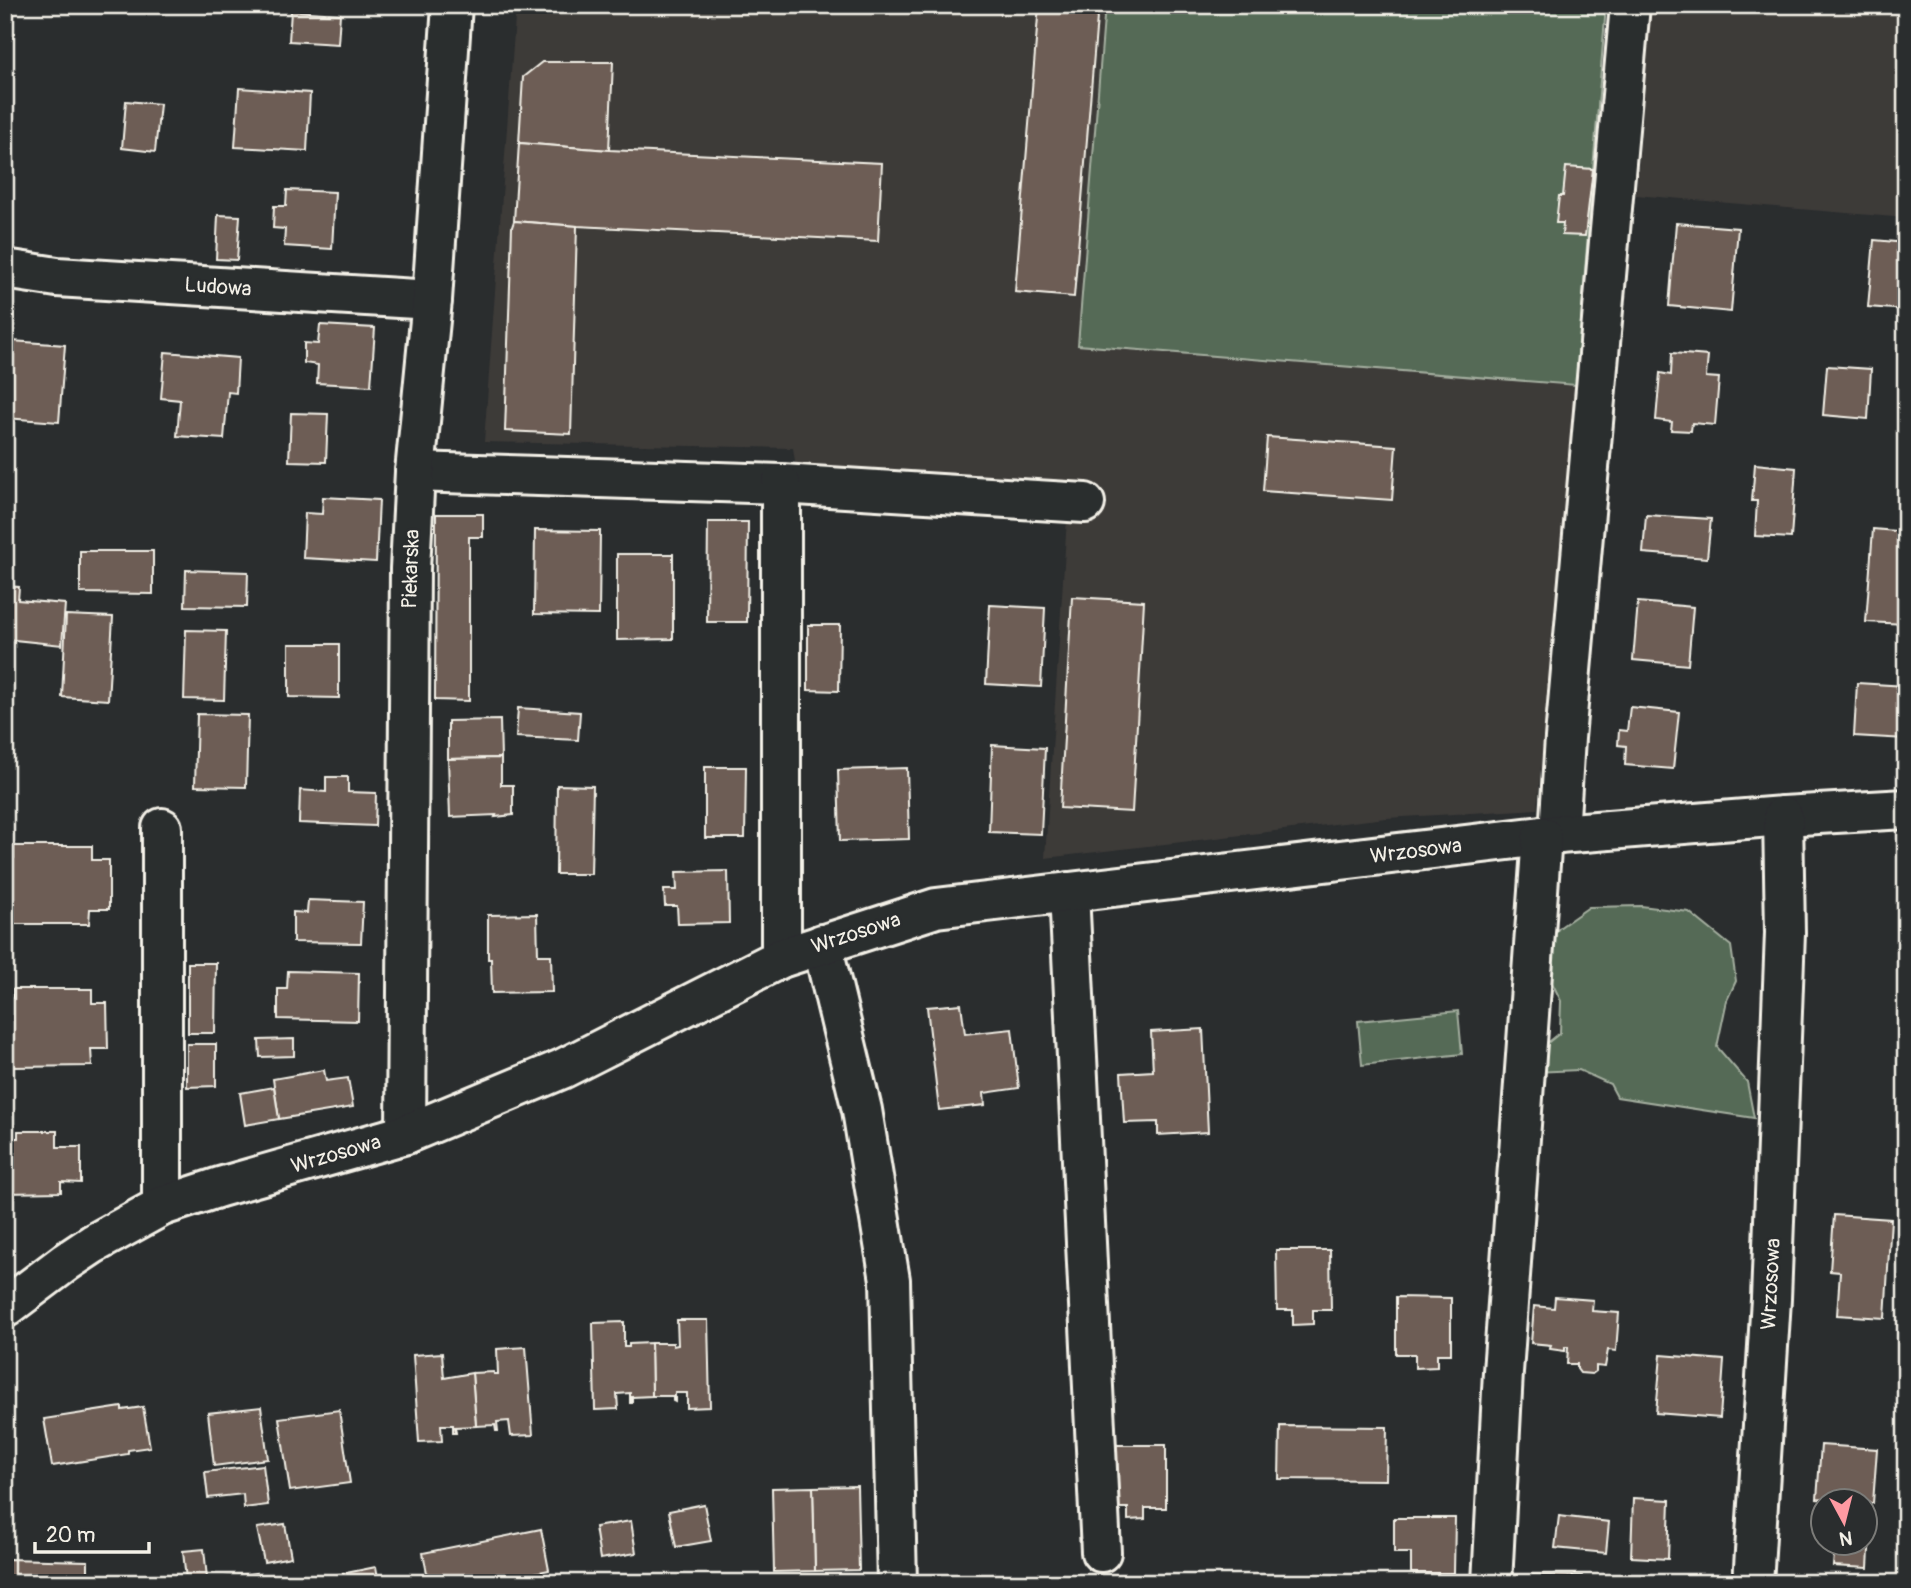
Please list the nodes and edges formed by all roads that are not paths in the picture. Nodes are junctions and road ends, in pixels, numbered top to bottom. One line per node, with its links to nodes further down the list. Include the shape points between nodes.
1 (452, 5): 4 (street, Piekarska)
2 (1630, 5): 11 (street, via 1565,738)
3 (5, 270): 4 (street, Ludowa)
4 (432, 300): 5 (street, Piekarska)
5 (415, 472): 6 (street); 15 (street, Piekarska, via 410,569)
6 (781, 484): 7 (street); 14 (street)
7 (1085, 503)
8 (1906, 809): 9 (street, Wrzosowa)
9 (1783, 816): 11 (street, Wrzosowa); 21 (street, Wrzosowa, via 1785,933 1779,1096)
10 (162, 828): 16 (street)
11 (1551, 835): 12 (street, Wrzosowa); 20 (street, via 1503,1372)
12 (1069, 892): 13 (street, Wrzosowa, via 936,908); 18 (street)
13 (822, 944): 14 (street, Wrzosowa); 19 (street, via 862,1110 890,1280)
14 (781, 958): 15 (street, Wrzosowa, via 562,1069)
15 (406, 1134): 16 (street, Wrzosowa)
16 (162, 1206): 17 (street, Wrzosowa, via 93,1244)
17 (5, 1308)
18 (1101, 1552)
19 (897, 1583)
20 (1492, 1583)
21 (1753, 1583)

